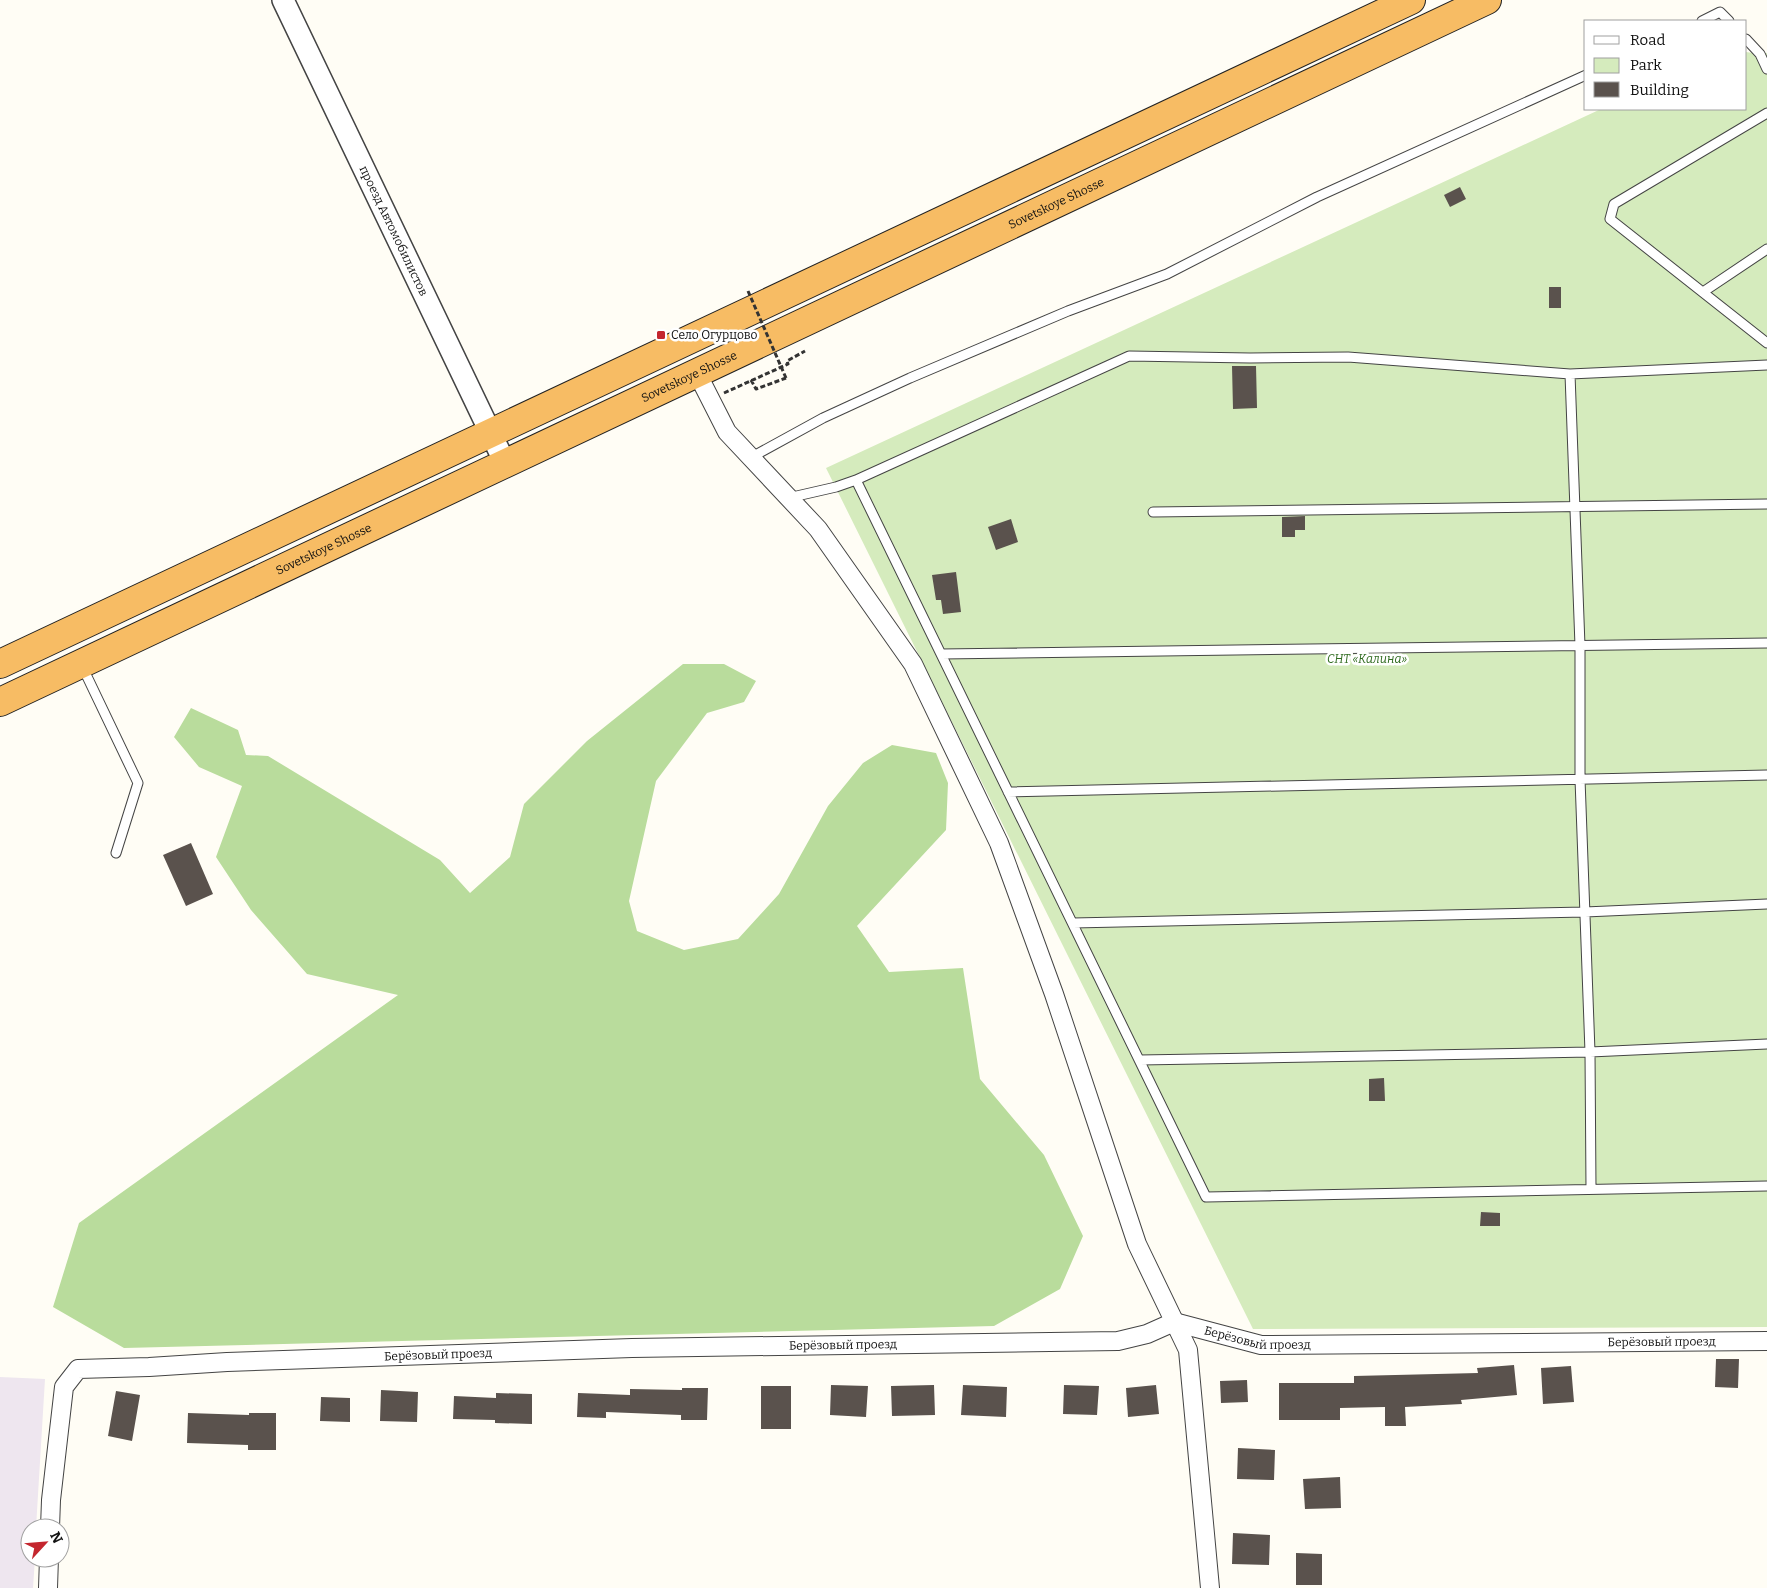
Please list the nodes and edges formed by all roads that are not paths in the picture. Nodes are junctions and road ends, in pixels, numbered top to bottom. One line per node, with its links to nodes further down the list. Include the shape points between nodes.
1 (283, 0): 18 (street, проезд Автомобилистов)
2 (1411, 0): 18 (highway)
3 (1487, 0): 16 (highway, Sovetskoye Shosse)
4 (1704, 20): 5 (lane, via 1720,12)
5 (1728, 20)
6 (1747, 40): 7 (lane)
7 (1760, 54): 8 (lane); 9 (lane)
8 (1767, 63)
9 (1767, 69)
10 (1584, 76): 19 (lane, via 1317,198 1167,274 1068,311 910,378 823,418)
11 (1767, 113): 13 (lane, via 1614,204 1610,219)
12 (1767, 249): 13 (lane)
13 (1703, 292): 14 (lane)
14 (1767, 343)
15 (1767, 365): 17 (lane)
16 (696, 373): 19 (street, via 727,432); 20 (highway, Sovetskoye Shosse)
17 (1570, 374): 21 (lane, via 1348,357 1128,356); 24 (lane)
18 (491, 433): 20 (street, проезд Автомобилистов); 29 (highway)
19 (750, 458): 22 (street)
20 (505, 463): 30 (highway, Sovetskoye Shosse)
21 (856, 480): 22 (lane); 28 (lane)
22 (788, 498): 44 (street, via 818,530 913,664 999,844 1054,994 1137,1244)
23 (1767, 504): 24 (lane)
24 (1575, 506): 25 (lane); 27 (lane)
25 (1153, 512)
26 (1767, 643): 27 (lane)
27 (1580, 646): 28 (lane); 33 (lane)
28 (941, 654): 34 (lane)
29 (0, 664)
30 (81, 664): 31 (highway, Sovetskoye Shosse); 35 (lane, via 138,783)
31 (0, 702)
32 (1767, 775): 33 (lane)
33 (1580, 779): 34 (lane); 37 (lane)
34 (1008, 792): 38 (lane)
35 (116, 853)
36 (1767, 904): 37 (lane)
37 (1585, 912): 38 (lane); 40 (lane)
38 (1073, 923): 41 (lane)
39 (1767, 1044): 40 (lane)
40 (1590, 1052): 41 (lane); 43 (lane)
41 (1140, 1060): 43 (lane, via 1206,1197)
42 (1767, 1186): 43 (lane)
43 (1591, 1189)
44 (1174, 1322): 45 (street, Берёзовый проезд, via 1261,1345); 46 (street, Берёзовый проезд, via 1147,1334 1118,1341 632,1348 78,1369 64,1387); 49 (street, via 1188,1350)
45 (1767, 1342)
46 (50, 1518)
47 (49, 1568): 48 (street)
48 (48, 1588)
49 (1210, 1588)

